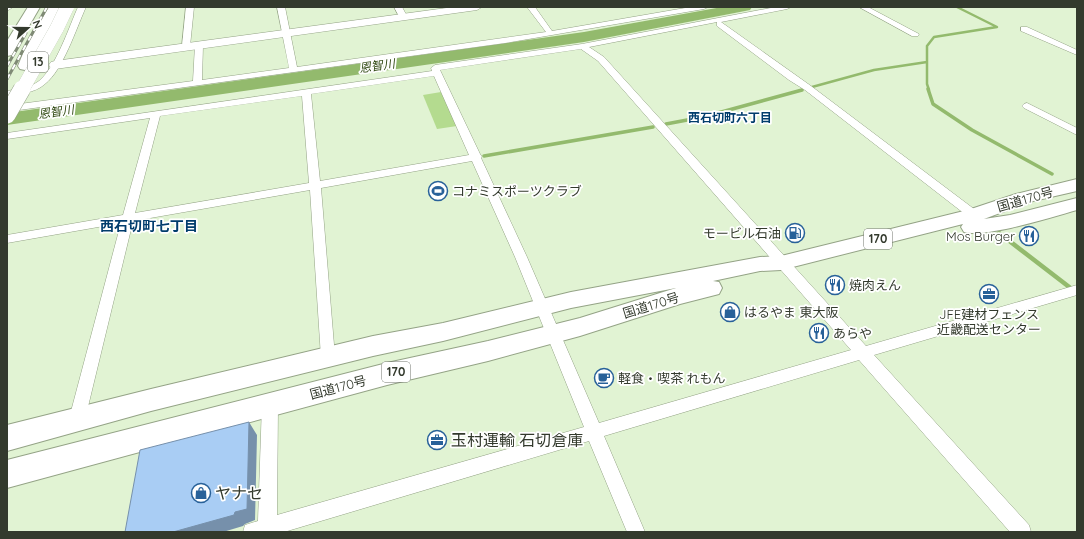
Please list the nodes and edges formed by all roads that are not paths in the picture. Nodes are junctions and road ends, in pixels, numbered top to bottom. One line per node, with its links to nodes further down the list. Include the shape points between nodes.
1 (18, 7): 16 (highway)
2 (22, 7): 16 (highway)
3 (34, 7): 25 (highway)
4 (55, 7): 32 (highway, via 33,46)
5 (67, 7): 32 (highway, 13, bridge, via 57,28)
6 (71, 7): 27 (highway, via 57,35)
7 (82, 7): 27 (street)
8 (190, 7): 23 (street)
9 (281, 7): 20 (street)
10 (477, 7): 15 (street)
11 (531, 7): 19 (street)
12 (704, 7): 30 (street, via 505,41)
13 (787, 7): 24 (street)
14 (863, 7): 21 (street)
15 (401, 12): 20 (street)
16 (8, 16)
17 (720, 24): 44 (street)
18 (1024, 29): 26 (street)
19 (549, 30)
20 (286, 33): 22 (street); 28 (street)
21 (915, 34)
22 (199, 45): 23 (street); 30 (street)
23 (186, 46): 27 (street)
24 (582, 46): 29 (street); 48 (street, via 601,59)
25 (8, 51)
26 (1077, 53)
27 (48, 64): 32 (highway, bridge)
28 (293, 68)
29 (436, 70): 31 (street); 35 (street, via 45,122); 38 (street)
30 (197, 82): 32 (street)
31 (306, 92): 34 (street); 41 (street)
32 (8, 106)
33 (1027, 106): 36 (street)
34 (156, 114): 37 (street); 45 (street)
35 (7, 130)
36 (1077, 132)
37 (7, 136)
38 (477, 157): 41 (street); 50 (street)
39 (1077, 177): 44 (highway, 170, via 997,196)
40 (1077, 185): 44 (highway, 国道170号 / 170)
41 (315, 186): 45 (street); 53 (street)
42 (1077, 196): 44 (highway, 国道170号 / 170, via 1035,206)
43 (1077, 204): 46 (highway, 170, via 986,225 953,229)
44 (968, 211): 46 (highway, 国道170号 / 170)
45 (128, 218): 47 (street); 55 (street)
46 (927, 227): 48 (highway, 国道170号 / 170)
47 (7, 239)
48 (781, 263): 50 (highway, 国道170号 / 170, via 760,264 571,300); 51 (highway, 国道170号 / 170, via 768,273 677,296); 52 (street)
49 (1077, 290): 52 (street)
50 (542, 308): 51 (street); 53 (highway, 国道170号 / 170)
51 (553, 334): 54 (highway, 国道170号 / 170); 56 (street)
52 (862, 354): 56 (street); 61 (street)
53 (328, 357): 55 (highway, 国道170号 / 170)
54 (270, 404): 58 (highway, 国道170号 / 170); 59 (street)
55 (77, 419): 57 (highway, 国道170号 / 170)
56 (594, 433): 59 (street); 60 (street)
57 (7, 438)
58 (7, 474)
59 (262, 531)
60 (636, 532)
61 (1022, 532)

